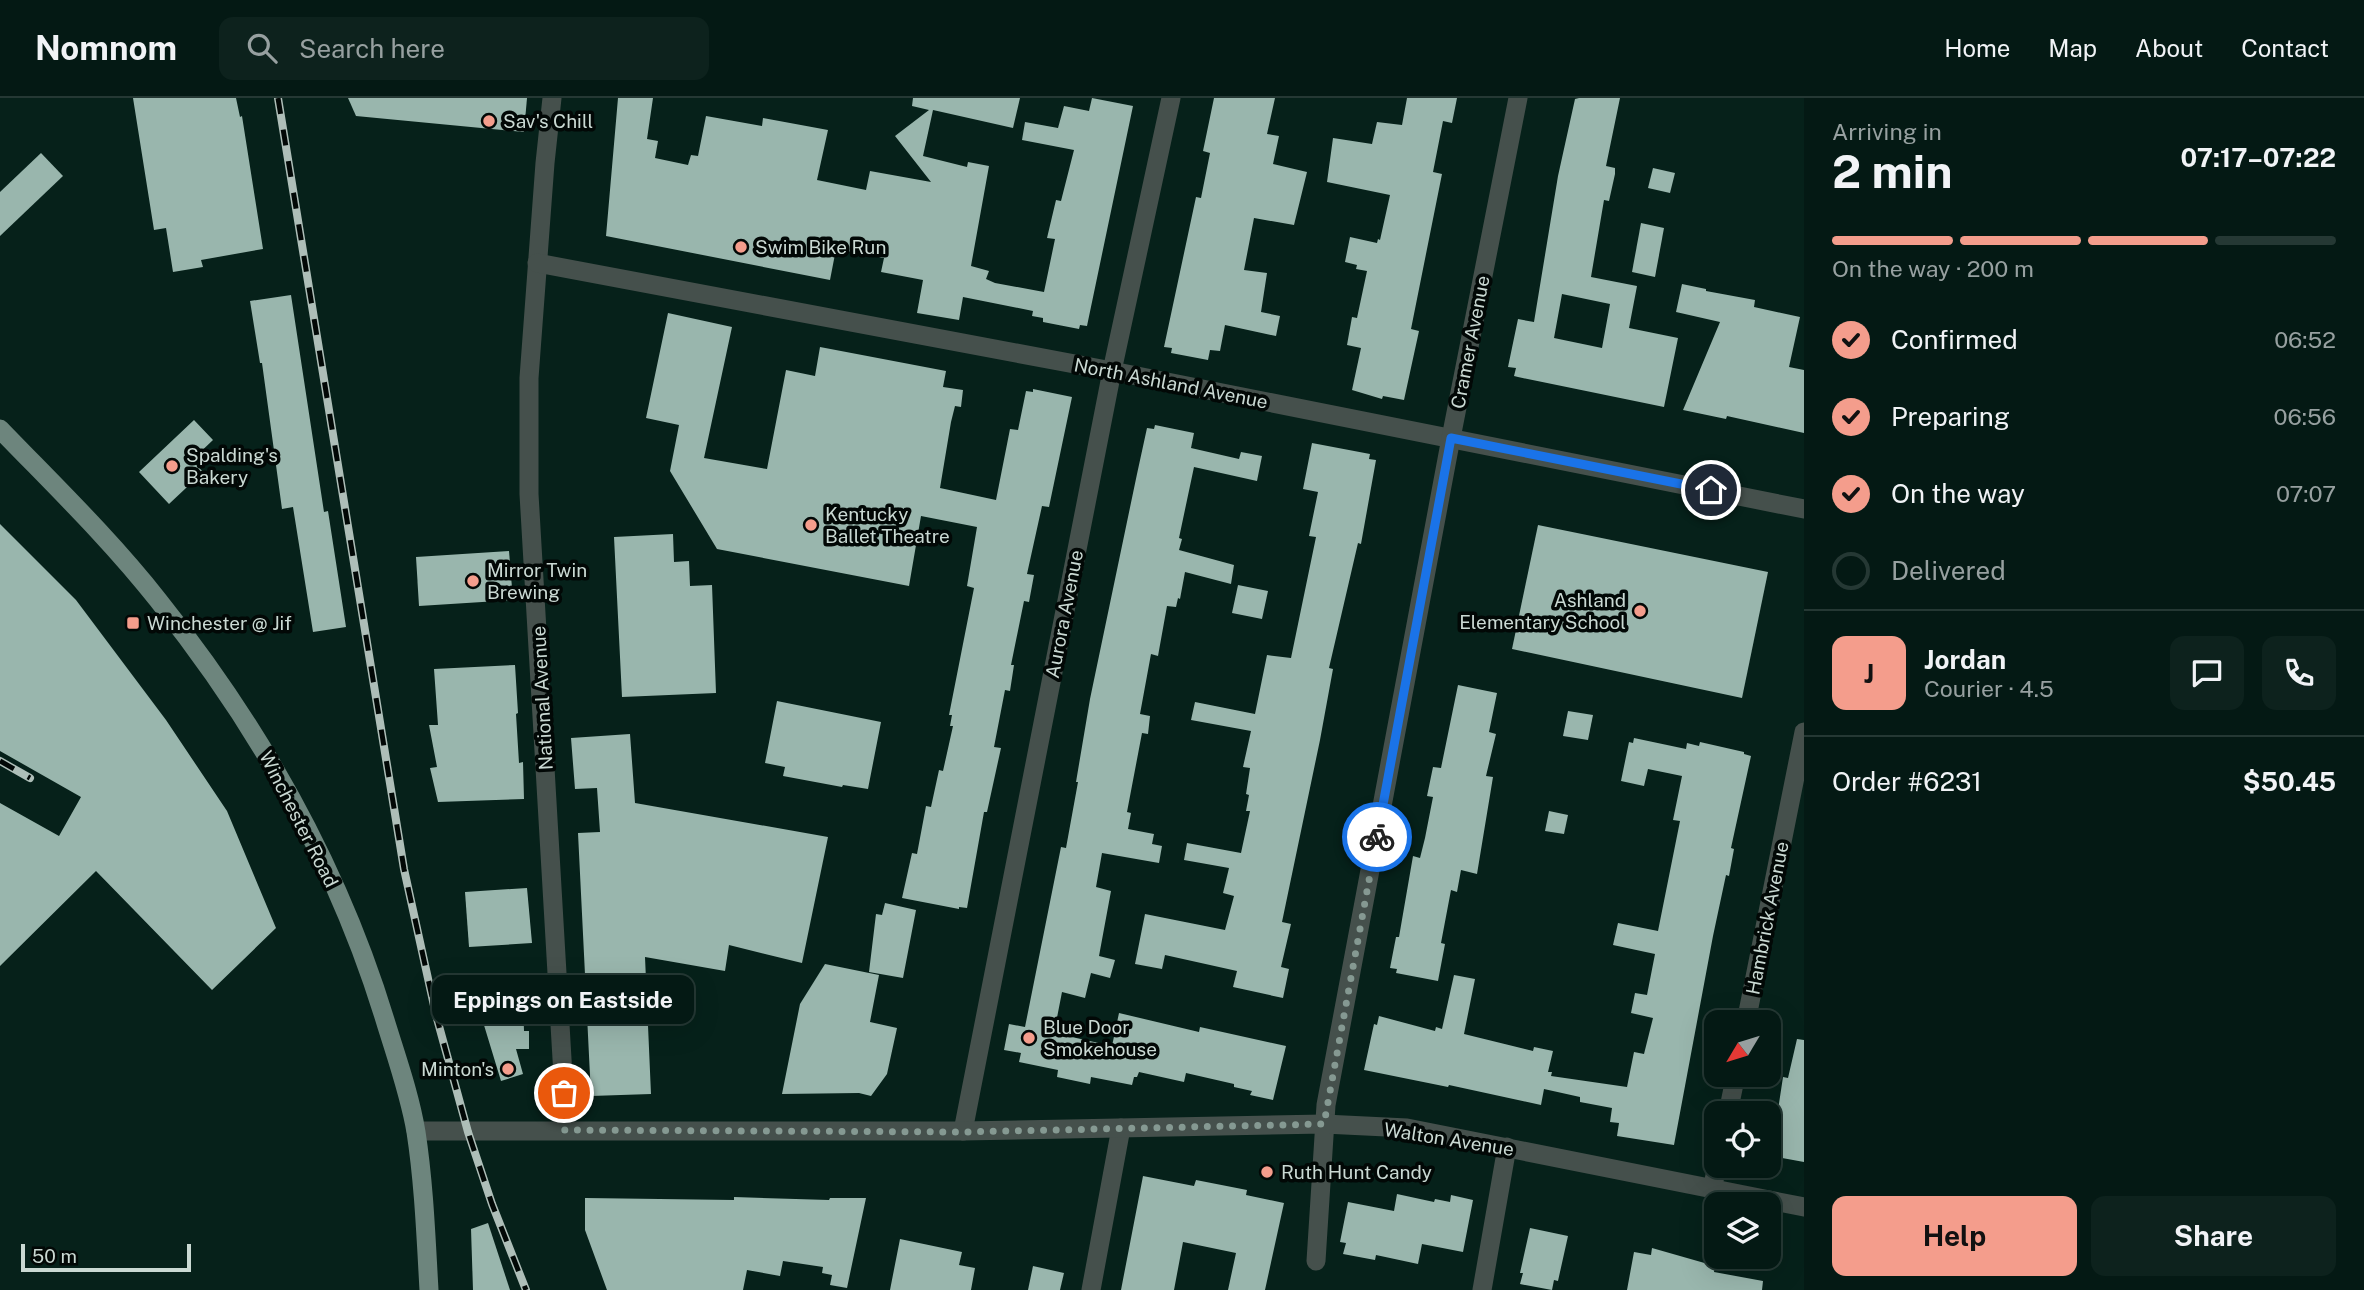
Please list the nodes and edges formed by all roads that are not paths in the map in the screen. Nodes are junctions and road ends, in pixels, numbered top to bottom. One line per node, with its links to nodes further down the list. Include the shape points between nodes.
1 (552, 98): 4 (street, National Avenue)
2 (1171, 98): 5 (street, Aurora Avenue)
3 (1518, 98): 7 (street, Cramer Avenue)
4 (537, 263): 5 (street, North Ashland Avenue); 13 (street, National Avenue, via 529,378 529,494)
5 (1112, 372): 7 (street, North Ashland Avenue); 15 (street, Aurora Avenue)
6 (0, 429): 14 (main road, Winchester Road, via 158,599 290,793 373,981)
7 (1451, 438): 8 (street, North Ashland Avenue); 11 (street, Cramer Avenue)
8 (1804, 509)
9 (1804, 732): 10 (street, Hambrick Avenue)
10 (1748, 1010)
11 (1324, 1124): 12 (street, Walton Avenue); 16 (street, Walton Avenue, via 1407,1128); 20 (street, Cramer Avenue)
12 (1121, 1128): 15 (street, Walton Avenue); 22 (street)
13 (564, 1130): 14 (street, Walton Avenue); 15 (street, Walton Avenue)
14 (416, 1131): 21 (main road, Winchester Road)
15 (963, 1132)
16 (1507, 1147): 18 (street, Walton Avenue); 23 (street)
17 (1714, 1178): 18 (street)
18 (1712, 1190): 19 (street, Walton Avenue)
19 (1804, 1207)
20 (1316, 1261)
21 (429, 1290)
22 (1091, 1290)
23 (1482, 1290)

